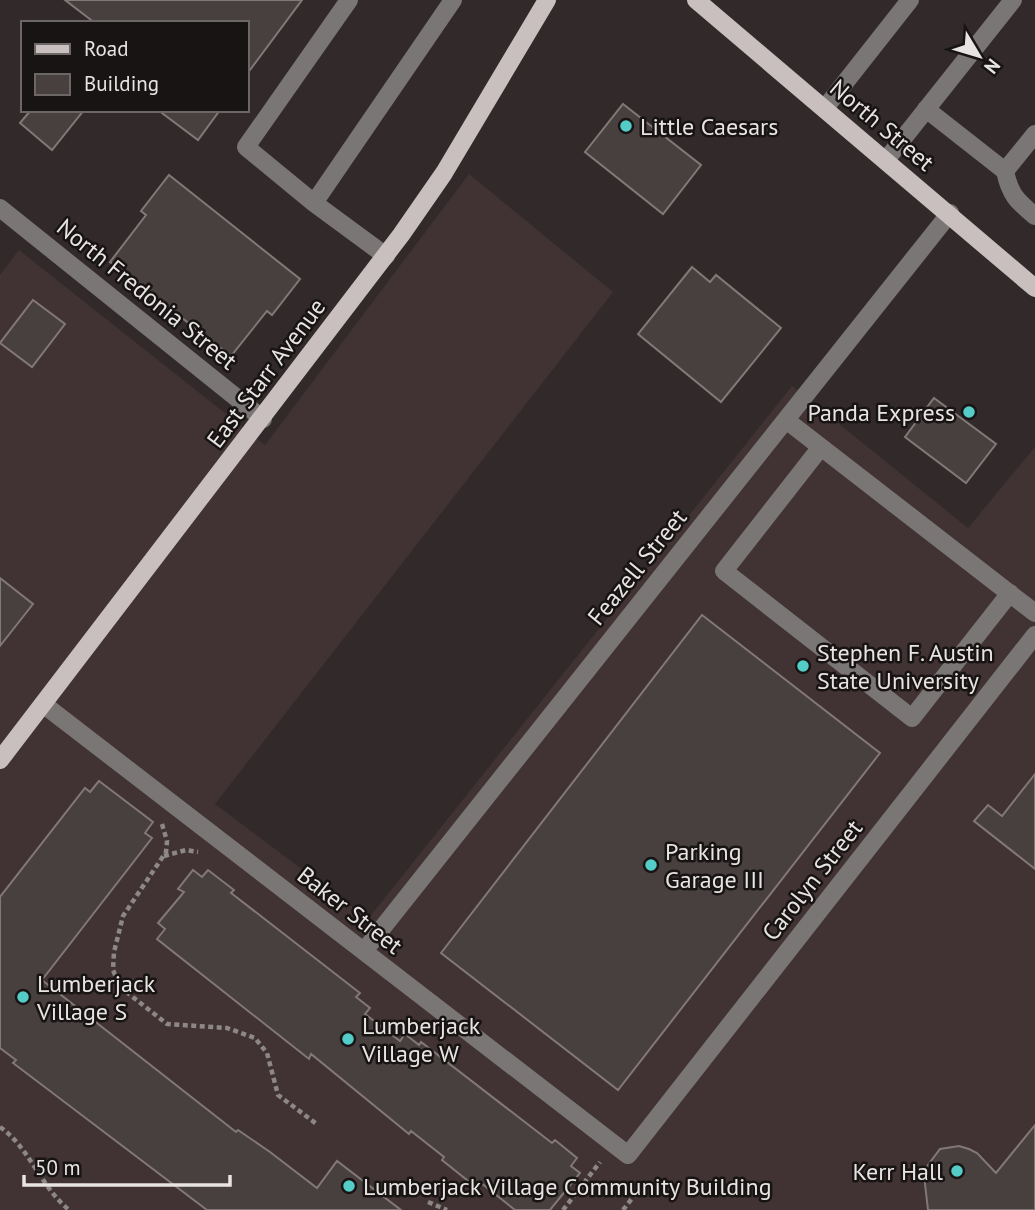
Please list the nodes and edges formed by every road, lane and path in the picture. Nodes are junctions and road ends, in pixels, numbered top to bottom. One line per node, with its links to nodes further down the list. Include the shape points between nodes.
1 (349, 0): 12 (street, via 246,147)
2 (453, 0): 12 (street)
3 (547, 0): 16 (main road, East Starr Avenue, via 443,173)
4 (910, 0): 7 (street)
5 (1013, 0): 8 (street)
6 (699, 1): 7 (main road, North Street)
7 (825, 108): 10 (main road, North Street)
8 (926, 108): 10 (street); 11 (street)
9 (1035, 134): 11 (street)
10 (886, 160): 14 (main road, North Street)
11 (1005, 171): 15 (street, via 1017,201)
12 (314, 203): 16 (street)
13 (0, 208): 18 (street, North Fredonia Street)
14 (950, 213): 17 (main road, North Street); 19 (street, Feazell Street)
15 (1035, 216)
16 (386, 256): 18 (main road, East Starr Avenue)
17 (1035, 288)
18 (263, 419): 24 (main road, East Starr Avenue)
19 (786, 420): 20 (street); 29 (street, Feazell Street)
20 (821, 447): 21 (street); 21 (street, via 724,571 912,718)
21 (1010, 593): 22 (street)
22 (1035, 613)
23 (1035, 635): 32 (street, Carolyn Street)
24 (43, 704): 25 (main road, East Starr Avenue); 29 (street, Baker Street)
25 (0, 760)
26 (160, 820): 28 (path, via 167,841)
27 (203, 853): 28 (path, via 186,850)
28 (164, 856): 30 (path, via 123,916 113,970 120,987 167,1024 227,1028 255,1038 267,1053 278,1095)
29 (364, 951): 32 (street, Baker Street)
30 (318, 1125)
31 (0, 1127): 35 (path, via 18,1143 50,1192)
32 (621, 1150): 37 (path)
33 (640, 1188): 38 (path)
34 (428, 1202): 36 (path)
35 (69, 1210)
36 (447, 1210)
37 (563, 1210)
38 (623, 1210)

